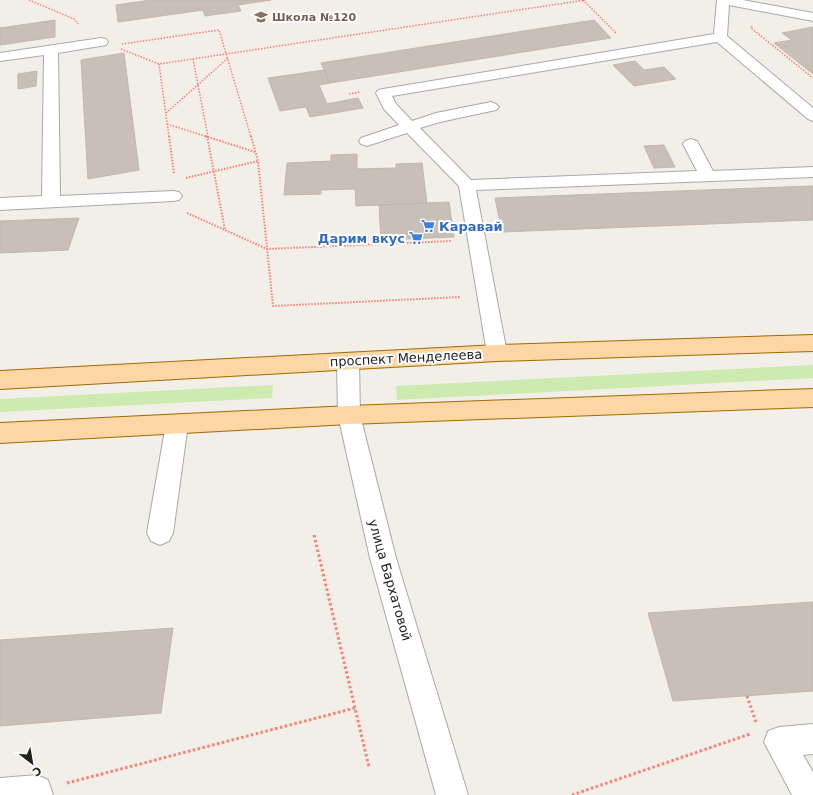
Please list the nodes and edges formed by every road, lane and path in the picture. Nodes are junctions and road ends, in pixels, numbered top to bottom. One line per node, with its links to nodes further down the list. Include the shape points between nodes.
1 (584, 0): 6 (path); 11 (path)
2 (723, 0): 3 (street); 7 (street)
3 (813, 17)
4 (751, 28): 16 (path)
5 (219, 30): 11 (path)
6 (620, 37)
7 (720, 37): 20 (street); 22 (street, via 383,94 389,106)
8 (101, 42): 10 (street)
9 (117, 48): 15 (path)
10 (51, 49): 12 (street); 34 (street)
11 (226, 54): 13 (path); 14 (path)
12 (0, 57)
13 (193, 58): 15 (path); 17 (path)
14 (228, 58): 17 (path); 26 (path)
15 (159, 64): 19 (path)
16 (813, 78)
17 (198, 85): 19 (path); 23 (path)
18 (491, 107): 22 (street, via 436,118)
19 (166, 114): 21 (path)
20 (813, 116)
21 (167, 124): 23 (path); 33 (path)
22 (409, 127): 24 (street); 32 (street)
23 (208, 137): 26 (path); 28 (path)
24 (367, 141)
25 (691, 144): 30 (street)
26 (255, 152): 27 (path)
27 (258, 161): 28 (path); 39 (path)
28 (214, 171): 31 (path); 37 (path)
29 (813, 172): 30 (street)
30 (708, 176): 32 (street)
31 (181, 179)
32 (467, 185): 38 (street)
33 (174, 188): 34 (street)
34 (51, 201): 35 (street)
35 (0, 204)
36 (186, 213): 37 (path)
37 (225, 230): 39 (path)
38 (476, 240): 39 (path); 40 (street)
39 (267, 249): 40 (path, via 273,306)
40 (486, 296): 42 (street)
41 (813, 343): 42 (main road, проспект Менделеева)
42 (497, 353): 43 (main road, проспект Менделеева)
43 (348, 361): 44 (main road, проспект Менделеева); 46 (street, улица Бархатовой)
44 (0, 380)
45 (813, 398): 46 (main road)
46 (349, 415): 47 (main road); 59 (street, улица Бархатовой, via 383,558)
47 (178, 424): 48 (main road); 49 (street)
48 (0, 433)
49 (160, 533)
50 (314, 535): 52 (path)
51 (747, 696): 53 (path)
52 (355, 708): 56 (path); 57 (path)
53 (757, 723)
54 (752, 733): 60 (path)
55 (813, 739): 61 (street, via 779,742)
56 (369, 767)
57 (37, 793): 58 (street)
58 (0, 794)
59 (452, 795)
60 (572, 795)
61 (809, 795)

